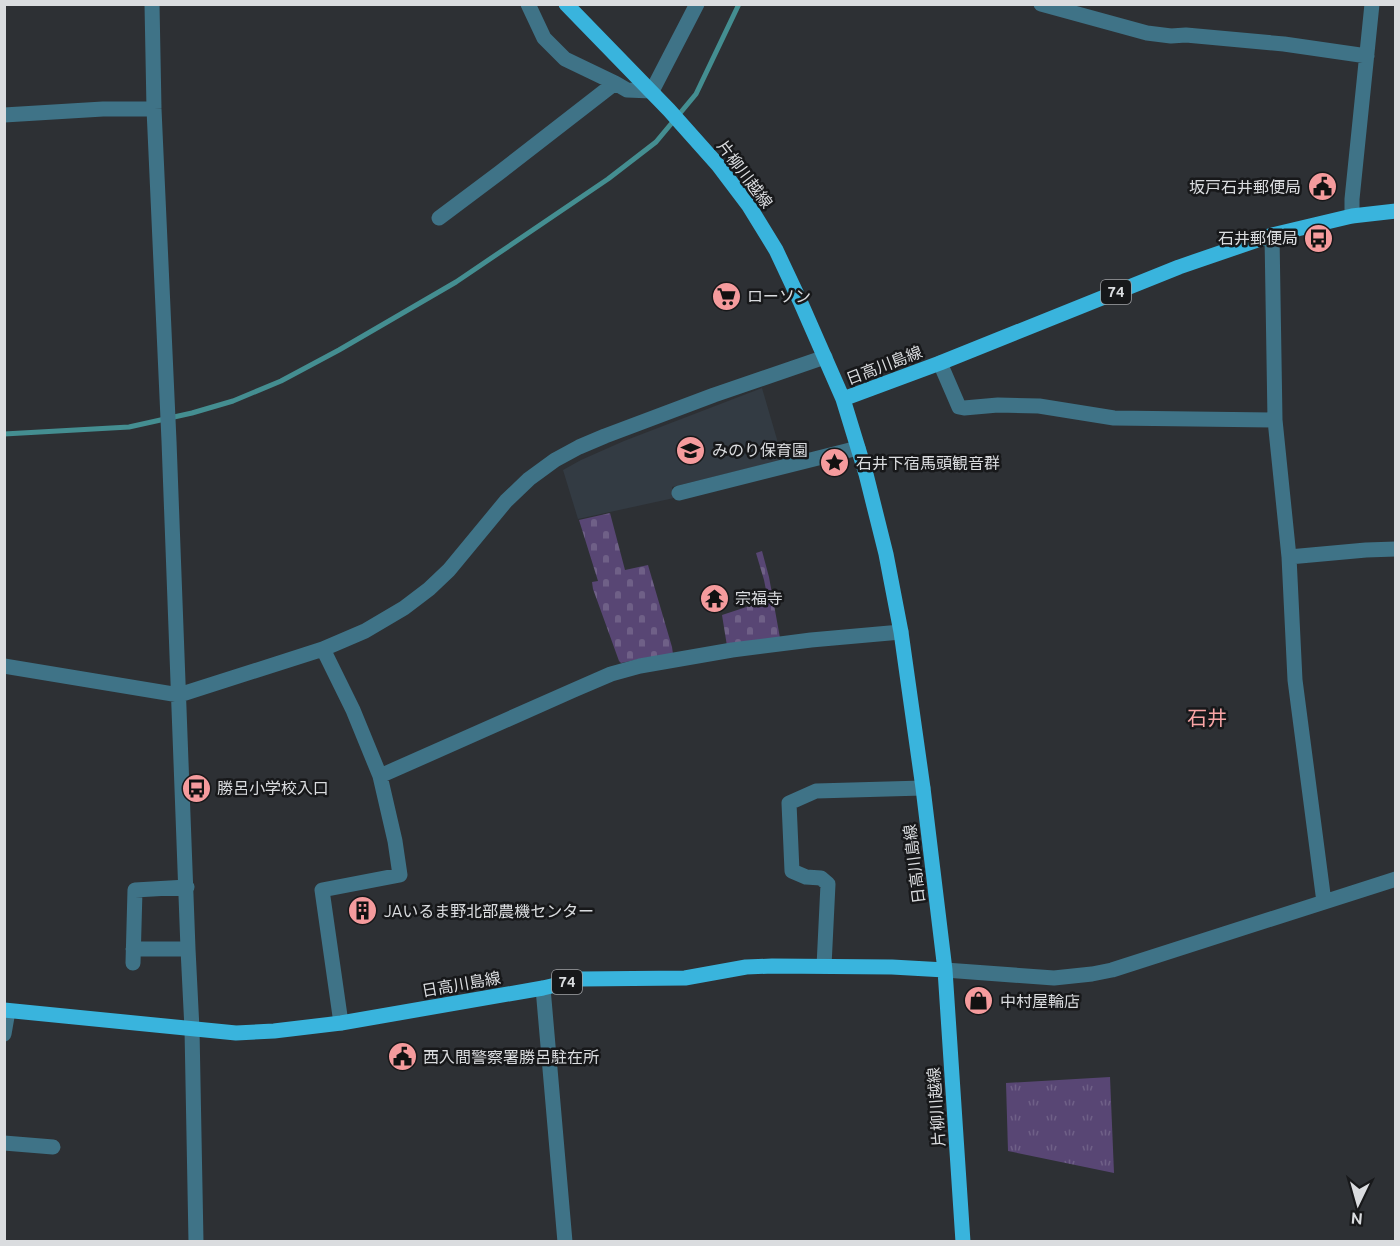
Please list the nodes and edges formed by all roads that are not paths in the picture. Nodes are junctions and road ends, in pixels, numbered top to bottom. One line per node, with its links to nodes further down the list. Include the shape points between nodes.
1 (152, 4): 10 (street)
2 (528, 4): 8 (street, via 544,38 565,59)
3 (566, 4): 9 (main road, 片柳川越線)
4 (697, 4): 9 (street)
5 (1041, 4): 7 (street, via 1147,33 1272,43)
6 (1372, 4): 7 (street)
7 (1367, 56): 13 (street)
8 (615, 82): 9 (street, via 627,90); 14 (street)
9 (652, 91): 16 (main road, 片柳川越線, via 718,165 748,206 776,250)
10 (154, 109): 11 (street); 27 (street)
11 (4, 115)
12 (1395, 211): 13 (main road, 日高川島線 / 74)
13 (1352, 216): 15 (main road, 日高川島線 / 74)
14 (439, 218)
15 (1272, 236): 17 (main road, 日高川島線 / 74, via 1179,267); 19 (street)
16 (825, 357): 18 (main road, 片柳川越線); 25 (street, via 606,436 555,460 506,501 429,589 365,631)
17 (940, 363): 18 (main road, 日高川島線 / 74); 19 (street, via 959,407 964,408 1039,406 1114,418)
18 (843, 399): 20 (main road, 日高川島線)
19 (1275, 420): 23 (street)
20 (858, 448): 21 (street); 24 (main road, 日高川島線, via 886,554)
21 (679, 493)
22 (1395, 549): 23 (street)
23 (1289, 557): 32 (street, via 1295,680)
24 (901, 632): 28 (street, via 704,654 611,674); 29 (main road, 日高川島線)
25 (323, 649): 27 (street); 28 (street)
26 (4, 666): 27 (street)
27 (179, 695): 31 (street)
28 (380, 776): 38 (street, via 400,875 322,890)
29 (923, 788): 34 (street, via 816,790 789,803 792,871 821,878 828,884); 35 (main road, 日高川島線)
30 (1395, 879): 32 (street)
31 (187, 887): 33 (street); 33 (street, via 135,890 133,956)
32 (1324, 902): 35 (street, via 1092,974 1054,978)
33 (188, 949): 39 (street)
34 (824, 966): 35 (main road, 日高川島線 / 74); 36 (main road, 日高川島線 / 74, via 746,967 685,978 580,979)
35 (945, 970): 45 (main road, 片柳川越線)
36 (543, 988): 38 (main road, 日高川島線 / 74); 44 (street)
37 (6, 1011): 39 (main road, 日高川島線 / 74); 40 (street)
38 (341, 1023): 39 (main road, 日高川島線 / 74, via 236,1033)
39 (192, 1029): 43 (street)
40 (4, 1034)
41 (4, 1143): 42 (street)
42 (53, 1147)
43 (196, 1242)
44 (565, 1242)
45 (963, 1242)

